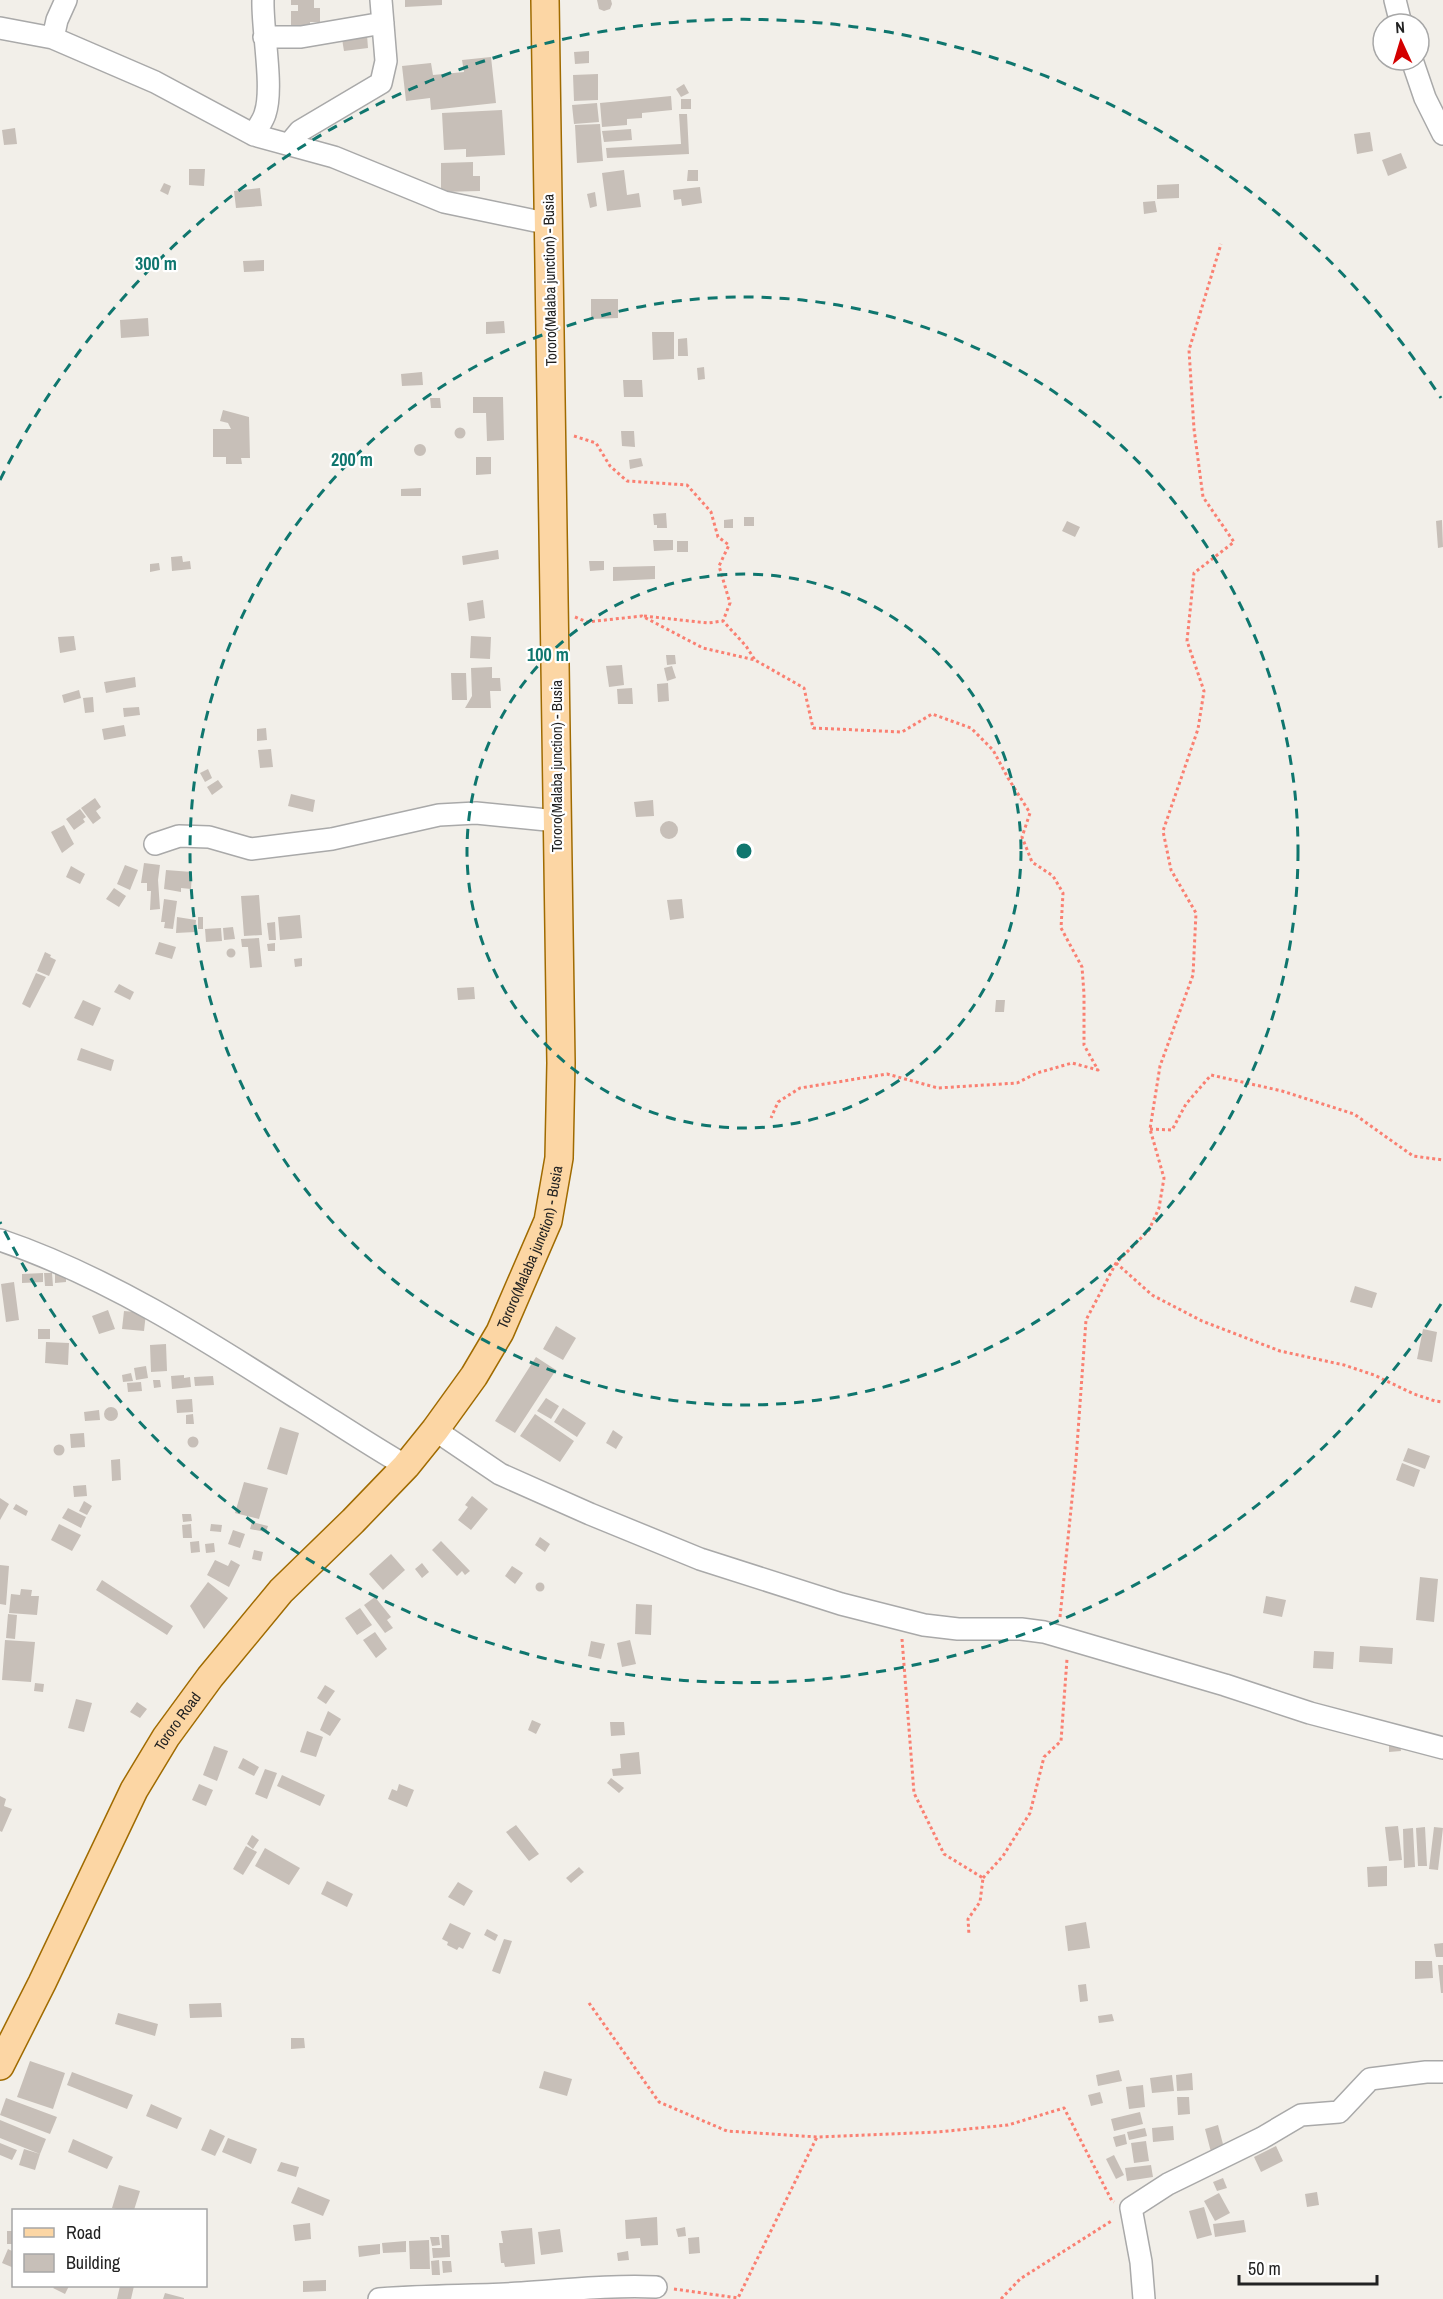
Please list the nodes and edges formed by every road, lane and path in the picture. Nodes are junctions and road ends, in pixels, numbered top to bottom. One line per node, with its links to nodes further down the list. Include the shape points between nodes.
1 (66, 0): 8 (street)
2 (263, 0): 7 (street)
3 (381, 0): 5 (street)
4 (546, 0): 13 (main road, Tororo(Malaba junction) - Busia)
5 (383, 23): 7 (street, via 301,37); 12 (street, via 386,61 381,83 300,131)
6 (0, 28): 8 (street)
7 (264, 37): 11 (street, via 266,113)
8 (53, 38): 11 (street, via 155,82)
9 (1416, 72): 10 (street)
10 (1443, 134)
11 (254, 135): 12 (street)
12 (290, 143): 13 (street, via 444,202)
13 (550, 224): 15 (main road, Tororo(Malaba junction) - Busia)
14 (1221, 244): 23 (path, via 1189,350 1203,497 1234,542 1194,573 1187,641 1204,691 1198,729 1163,831 1171,870 1196,913 1193,975 1160,1066)
15 (552, 429): 16 (main road, Tororo(Malaba junction) - Busia); 18 (path, via 596,443 610,466 627,481 687,485 711,512 718,537 729,545 719,566 730,603)
16 (555, 607): 17 (path, via 587,622); 20 (main road, Tororo(Malaba junction) - Busia)
17 (642, 616): 18 (path); 19 (path, via 703,648)
18 (723, 621): 19 (path)
19 (755, 660): 22 (path, via 804,688 813,729 902,732 932,714 970,728 993,750 1030,813 1022,837 1032,862 1053,876 1063,893 1061,928 1082,967 1084,1045 1098,1070 1072,1063 1017,1083 947,1088 887,1074 800,1088 778,1101)
20 (557, 821): 21 (street, via 476,813 439,815 332,839 250,849 209,837 179,836); 28 (main road, Tororo(Malaba junction) - Busia, via 559,1158 548,1221 500,1332)
21 (155, 844)
22 (771, 1118)
23 (1150, 1129): 24 (path, via 1172,1130 1186,1104 1211,1075 1282,1091 1354,1114 1413,1156); 26 (path, via 1164,1178 1159,1208 1149,1230)
24 (1443, 1160)
25 (0, 1240): 29 (street, via 86,1275 156,1313)
26 (1116, 1263): 27 (path, via 1152,1295 1202,1321 1280,1351 1374,1375 1414,1394); 31 (path, via 1086,1320)
27 (1443, 1402)
28 (435, 1430): 29 (main road, Tororo Road); 30 (street, via 500,1474 590,1514 700,1558 840,1604)
29 (406, 1466): 36 (main road, Tororo Road, via 281,1591 166,1737 134,1790)
30 (901, 1619): 31 (street, via 958,1629 1021,1629); 33 (path, via 914,1793 944,1854)
31 (1064, 1638): 32 (street, via 1310,1713); 33 (path, via 1061,1741 1044,1757 1030,1813 1003,1856)
32 (1443, 1748)
33 (983, 1878): 34 (path, via 980,1902 968,1919)
34 (969, 1935)
35 (589, 2003): 38 (path, via 659,2102 727,2131)
36 (0, 2066)
37 (1443, 2072): 39 (street, via 1370,2079 1339,2112 1301,2115 1168,2184)
38 (817, 2137): 39 (path, via 1008,2125 1064,2108 1112,2201); 40 (path, via 738,2298)
39 (1131, 2208): 42 (path, via 1020,2278); 43 (street)
40 (656, 2287): 41 (street, via 623,2285)
41 (379, 2299)
42 (1001, 2299)
43 (1144, 2299)

